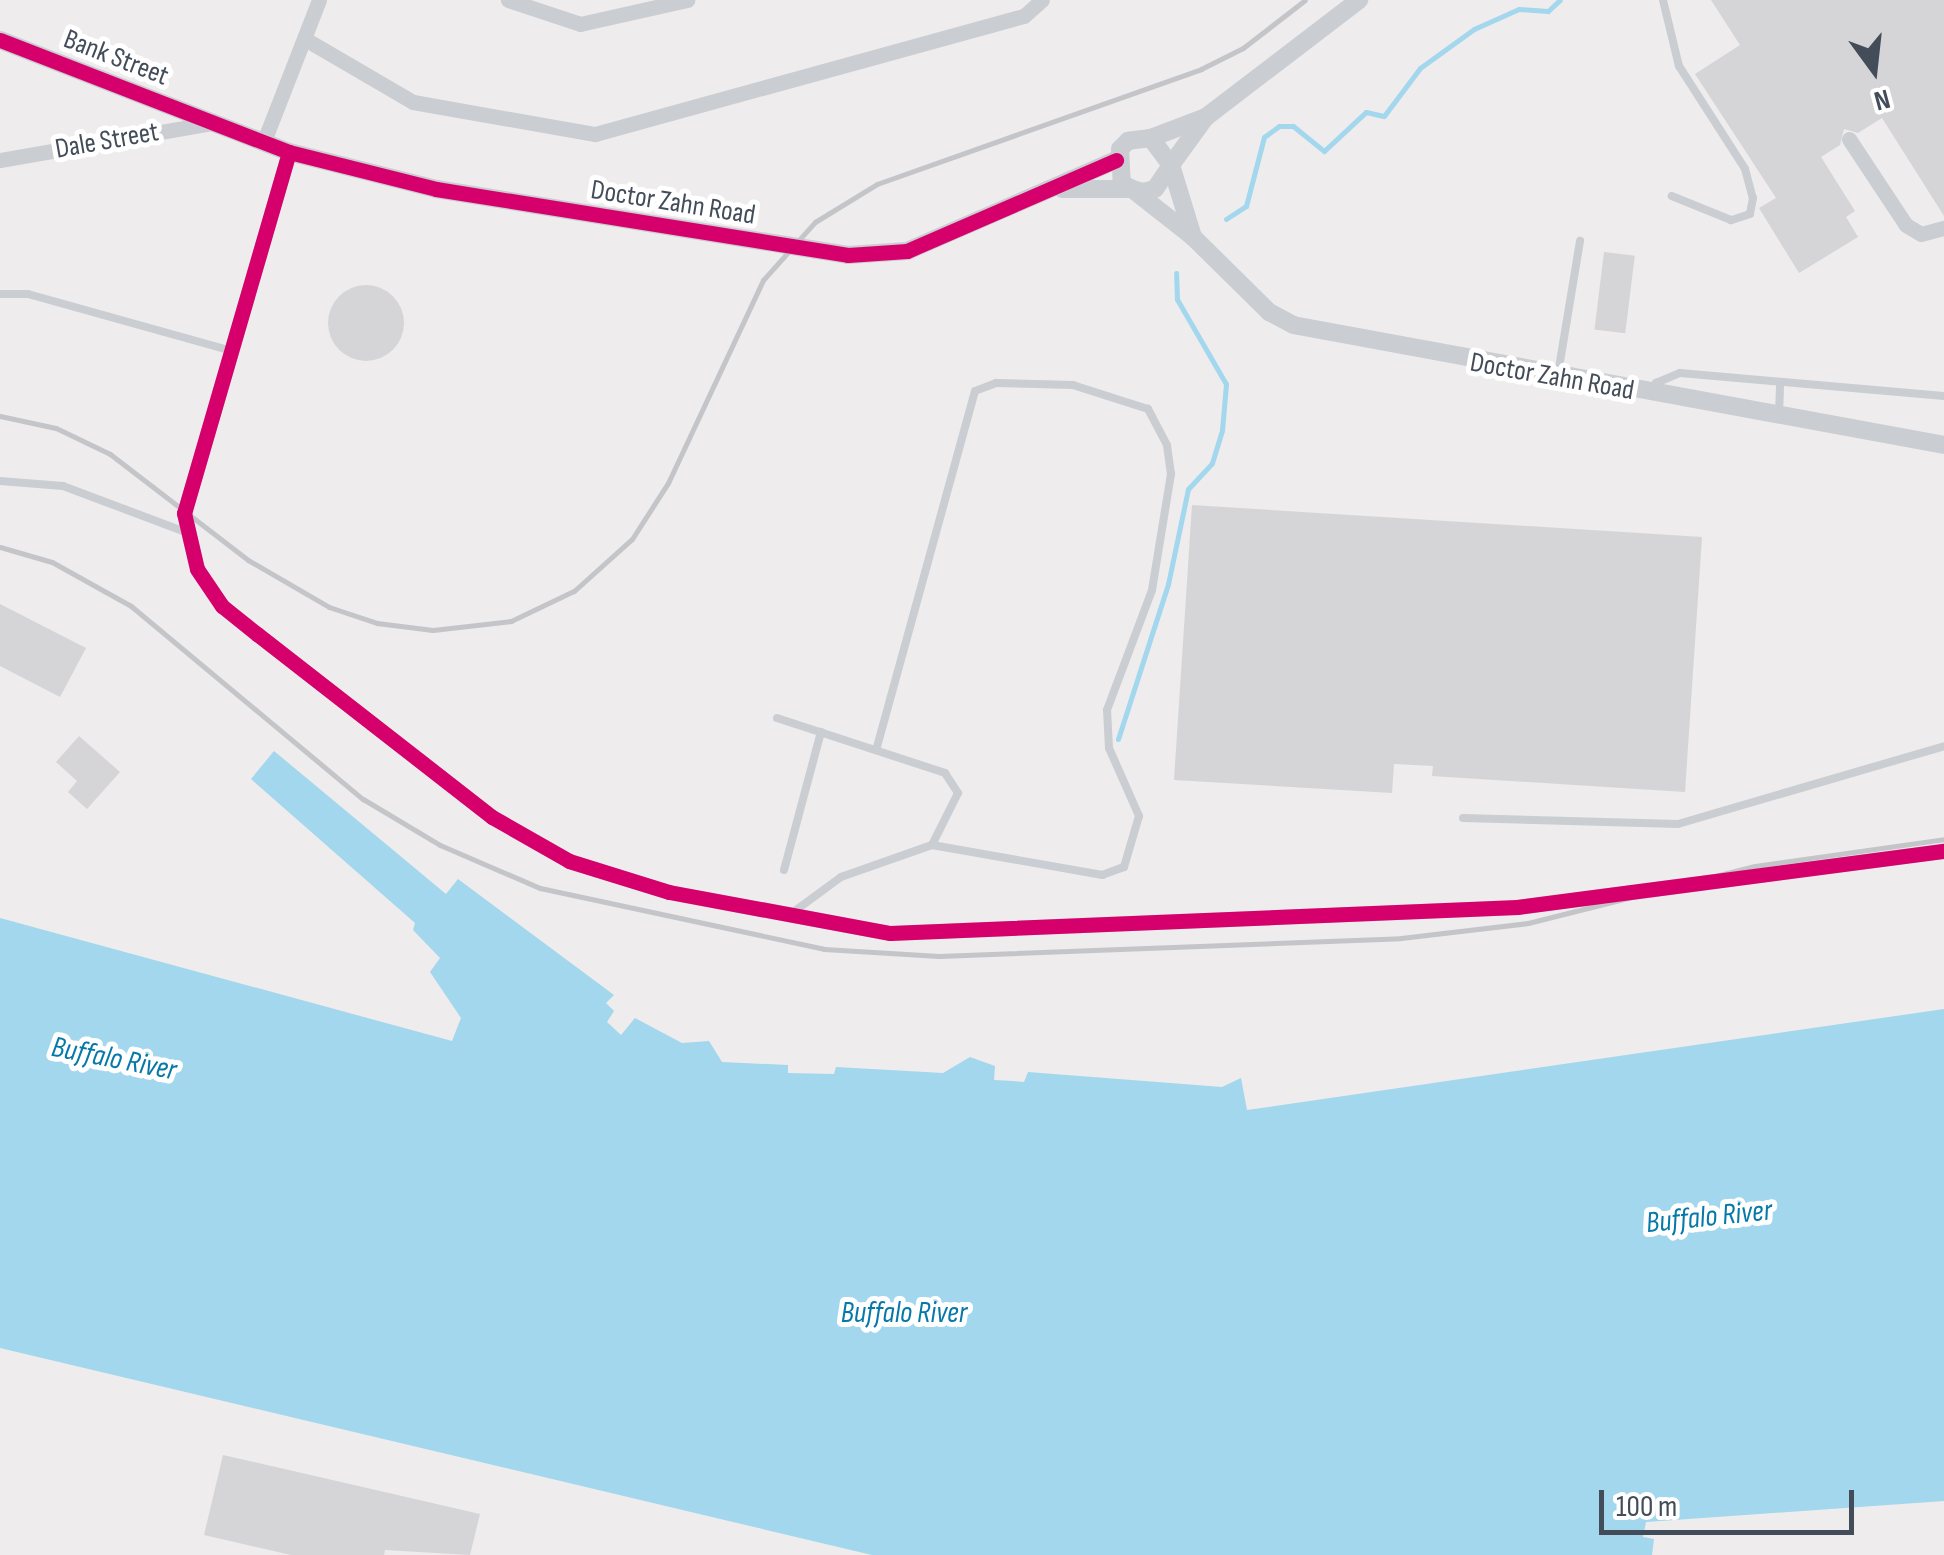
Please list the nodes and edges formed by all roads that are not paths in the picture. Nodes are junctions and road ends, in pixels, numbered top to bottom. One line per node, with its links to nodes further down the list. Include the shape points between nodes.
1 (319, 0): 8 (street)
2 (508, 0): 3 (street, via 580,24)
3 (688, 0)
4 (1042, 0): 8 (street, via 1024,16 594,134 413,102)
5 (1359, 0): 9 (street)
6 (1663, 0): 20 (lane, via 1679,66 1753,188 1750,214 1731,220)
7 (0, 40): 10 (street, Bank Street)
8 (305, 40): 13 (street)
9 (1206, 117): 11 (street); 17 (street)
10 (214, 123): 13 (street, Doctor Zahn Road); 15 (street, Dale Street)
11 (1151, 138): 16 (street, Doctor Zahn Road, via 1128,141); 17 (street, Doctor Zahn Road)
12 (1849, 139): 21 (street, via 1906,226 1921,234)
13 (264, 142): 14 (street, Doctor Zahn Road)
14 (289, 152): 18 (street, Doctor Zahn Road, via 436,189 866,256 907,250); 25 (street)
15 (0, 160)
16 (1116, 160): 18 (street, Doctor Zahn Road); 19 (street, Doctor Zahn Road)
17 (1170, 165): 19 (street, via 1155,189); 22 (street, Doctor Zahn Road)
18 (1062, 189): 19 (street, Doctor Zahn Road)
19 (1132, 190): 22 (street, Doctor Zahn Road)
20 (1672, 196)
21 (1944, 228)
22 (1193, 237): 26 (street, Doctor Zahn Road, via 1248,294 1293,325)
23 (1580, 242): 26 (lane)
24 (0, 294): 25 (lane, via 28,294)
25 (235, 352): 33 (street)
26 (1557, 378): 28 (street, Doctor Zahn Road)
27 (1780, 384): 28 (lane, via 1680,373 1656,383); 29 (lane); 30 (lane)
28 (1651, 396): 30 (street, Doctor Zahn Road)
29 (1944, 396)
30 (1778, 419): 31 (street, Doctor Zahn Road)
31 (1944, 446)
32 (0, 481): 33 (lane, via 63,486)
33 (184, 531): 42 (street, via 203,582 222,606 492,818 569,861 669,892)
34 (777, 718): 35 (lane)
35 (822, 732): 37 (lane); 41 (lane)
36 (1944, 746): 38 (lane, via 1678,824)
37 (877, 748): 39 (lane, via 956,784 953,806); 39 (lane, via 975,392 996,384 1073,386 1148,409 1167,444 1171,474 1163,541 1108,710 1109,748 1139,816 1130,855 1124,867 1102,875)
38 (1463, 818)
39 (932, 845): 42 (lane, via 841,877)
40 (1944, 851): 42 (street, via 1559,904 1398,915 890,933)
41 (784, 870)
42 (789, 916)

